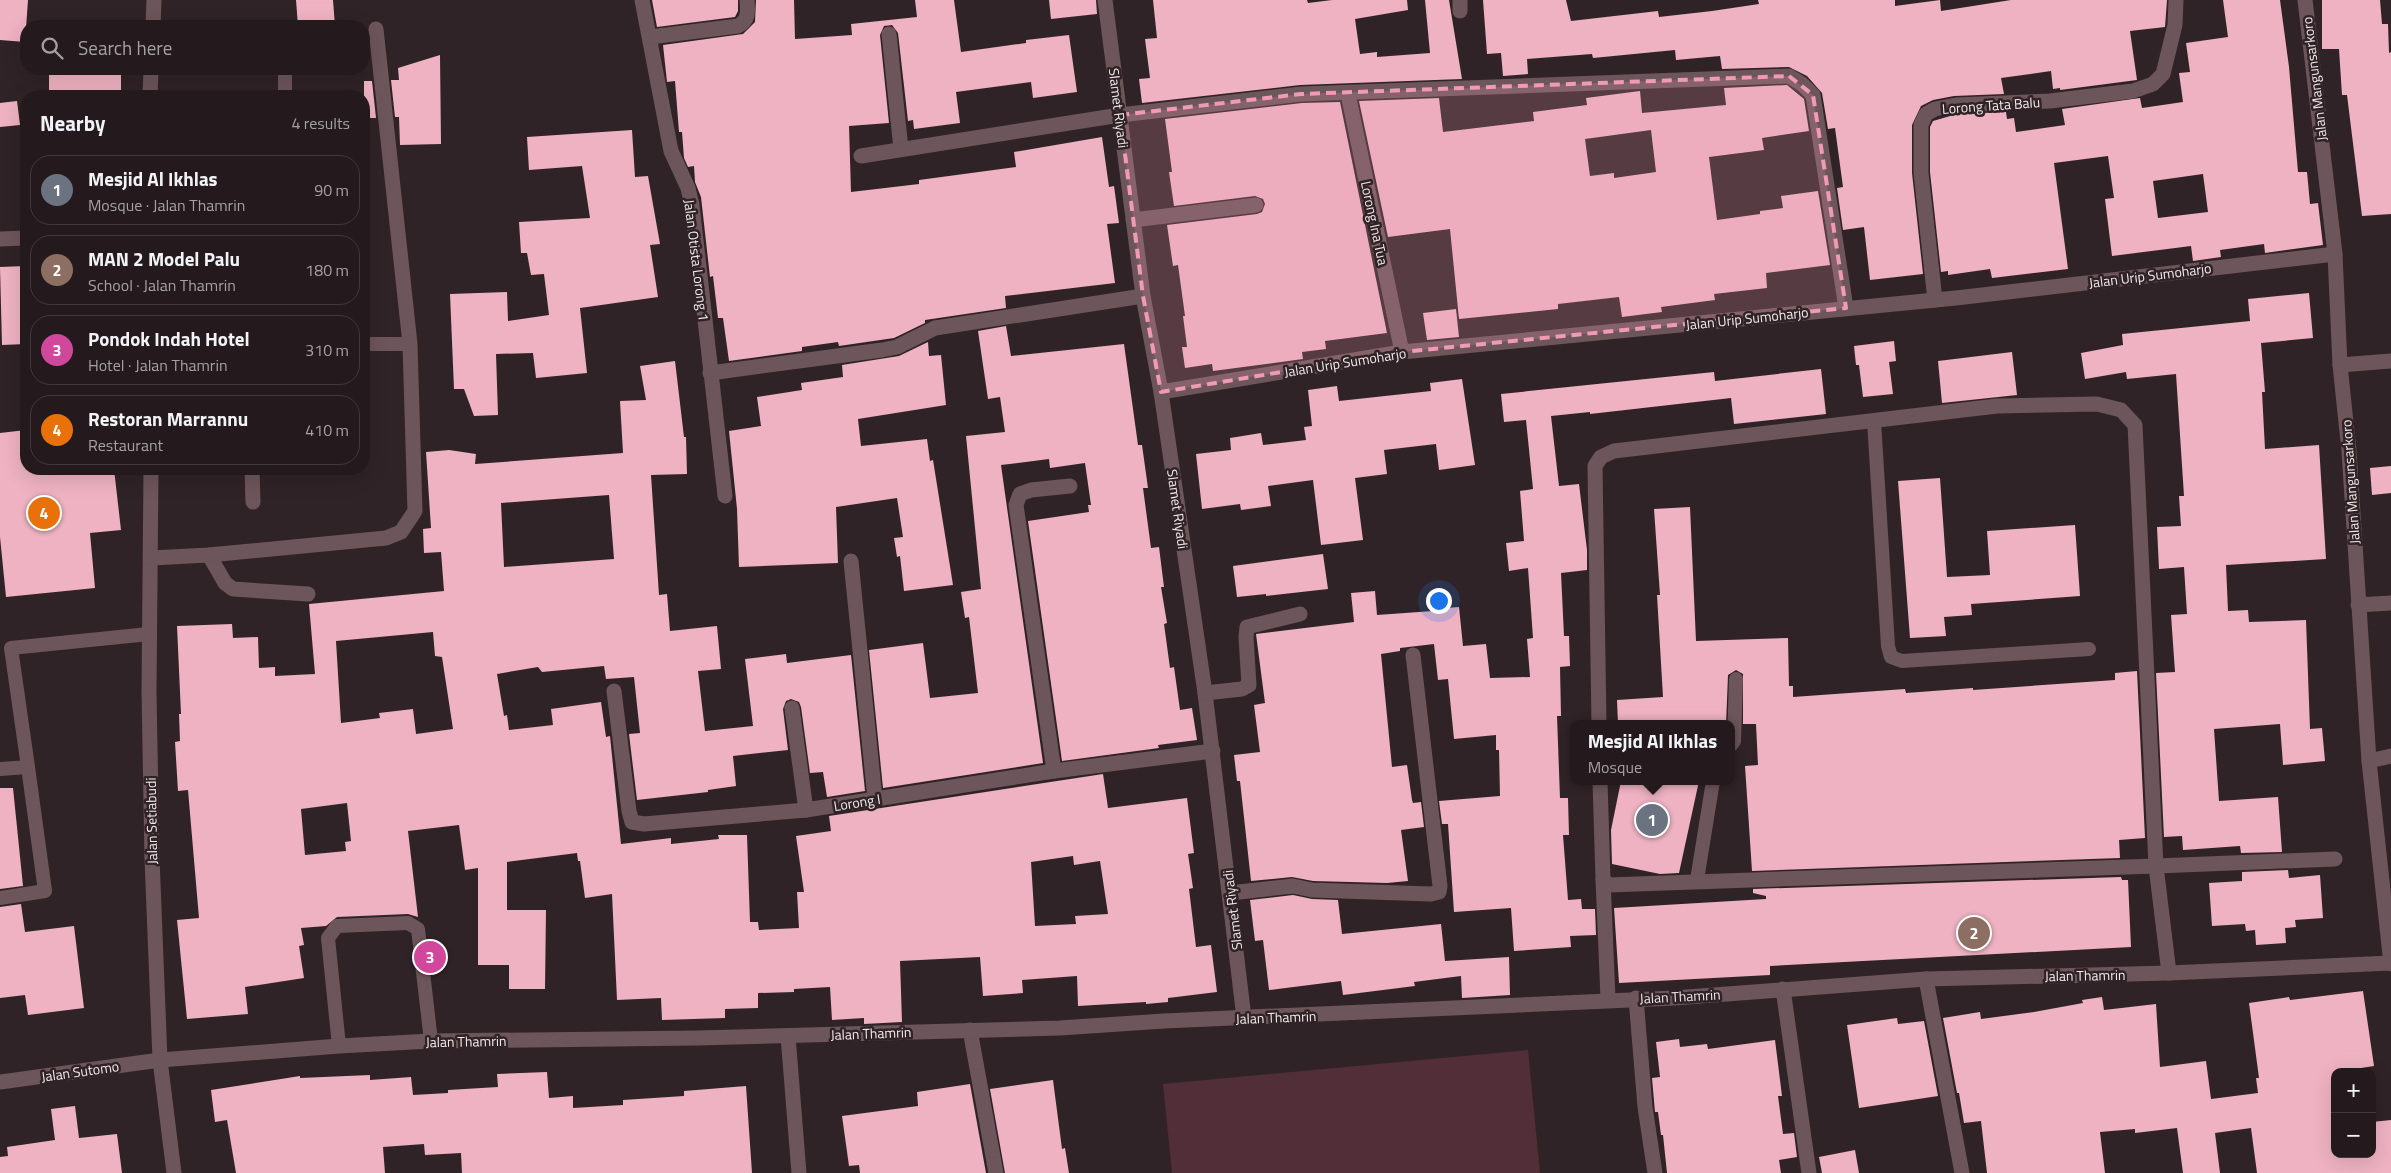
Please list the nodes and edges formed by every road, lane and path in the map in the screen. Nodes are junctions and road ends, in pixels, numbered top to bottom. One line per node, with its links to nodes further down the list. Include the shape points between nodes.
1 (154, 0): 7 (street)
2 (642, 0): 10 (street, Jalan Otista Lorong 1)
3 (747, 0): 10 (street, via 748,15 738,26)
4 (1105, 0): 16 (street, Slamet Riyadi)
5 (2176, 0): 25 (street, Lorong Tata Balu, via 2175,24 2163,74 2144,88 2050,102 1956,105 1926,114 1921,125 1921,164)
6 (2305, 0): 23 (street, Jalan Mangunsarkoro)
7 (153, 20)
8 (376, 29): 28 (street)
9 (889, 34): 17 (street)
10 (650, 37): 32 (street, Jalan Otista Lorong 1, via 671,151 692,205)
11 (152, 75): 13 (street)
12 (285, 75): 14 (lane)
13 (150, 90)
14 (285, 90)
15 (1348, 94): 16 (street, via 1277,96); 26 (street, via 1789,76 1813,95); 29 (street, Lorong Ina Tua)
16 (1120, 115): 17 (street); 20 (street, Slamet Riyadi)
17 (901, 149): 18 (street)
18 (861, 156)
19 (1256, 205): 20 (street)
20 (1133, 220): 24 (street, Slamet Riyadi)
21 (20, 238): 22 (street)
22 (0, 239)
23 (2335, 254): 25 (street, Jalan Urip Sumoharjo); 31 (street, Jalan Mangunsarkoro)
24 (1142, 296): 32 (street, via 935,328 897,347 882,350); 33 (street, Slamet Riyadi)
25 (1935, 300): 26 (street, Jalan Urip Sumoharjo)
26 (1846, 308): 29 (street, Jalan Urip Sumoharjo)
27 (370, 344): 28 (lane)
28 (410, 344): 40 (street, via 415,511 401,532 386,538)
29 (1402, 352): 33 (street, Jalan Urip Sumoharjo)
30 (2391, 361): 31 (street)
31 (2340, 365): 45 (street, Jalan Mangunsarkoro, via 2349,451)
32 (710, 373): 38 (street, Jalan Otista Lorong 1)
33 (1161, 392): 53 (street, Slamet Riyadi)
34 (1874, 421): 49 (lane, via 1891,657 1902,661); 55 (street, via 1614,451 1601,457 1595,466); 68 (street, via 1997,406 2097,404 2120,410 2135,425)
35 (151, 475): 41 (street, Jalan Setiabudi)
36 (252, 475): 39 (street)
37 (1070, 486): 62 (street, via 1031,490 1020,494 1016,505)
38 (725, 496)
39 (253, 502)
40 (209, 555): 41 (street); 43 (street, via 225,583 233,589)
41 (151, 558): 47 (street, Jalan Setiabudi)
42 (851, 561): 65 (street)
43 (308, 594)
44 (2391, 603): 45 (street)
45 (2358, 605): 59 (street, Jalan Mangunsarkoro)
46 (1300, 614): 53 (street, via 1247,627 1249,685 1242,689)
47 (149, 634): 48 (lane); 84 (street, Jalan Setiabudi, via 152,849)
48 (6, 649): 60 (lane)
49 (2089, 649)
50 (1413, 655): 71 (street, via 1439,892 1312,890 1294,886)
51 (1736, 679): 56 (lane)
52 (614, 691): 66 (street, Lorong I, via 632,822 644,824)
53 (1205, 694): 57 (street, Slamet Riyadi)
54 (792, 708): 66 (street)
55 (1599, 720)
56 (1735, 720)
57 (1213, 751): 62 (street, Lorong I); 71 (street, Slamet Riyadi)
58 (2391, 756): 59 (street)
59 (2368, 761): 73 (street, Jalan Mangunsarkoro)
60 (28, 767): 61 (lane); 72 (lane, via 45,891)
61 (0, 769)
62 (1054, 771): 65 (street, Lorong I)
63 (1600, 785): 69 (street)
64 (1712, 785): 70 (lane)
65 (875, 799): 66 (street, Lorong I)
66 (806, 810)
67 (2335, 859): 68 (street)
68 (2156, 866): 70 (street); 74 (street)
69 (1602, 879): 70 (street, via 1608,885); 78 (street)
70 (1697, 880)
71 (1230, 893): 79 (street, Slamet Riyadi)
72 (0, 898)
73 (2391, 963): 74 (street, Jalan Thamrin)
74 (2169, 973): 75 (street, Jalan Thamrin)
75 (1926, 979): 76 (street, Jalan Thamrin); 91 (street)
76 (1783, 988): 77 (street, Jalan Thamrin); 90 (street)
77 (1636, 998): 78 (street, Jalan Thamrin); 89 (street, via 1645,1107)
78 (1608, 999): 79 (street, Jalan Thamrin, via 1525,1006)
79 (1244, 1018): 80 (street, Jalan Thamrin)
80 (970, 1030): 81 (street, Jalan Thamrin); 88 (street)
81 (788, 1036): 82 (street, Jalan Thamrin); 87 (street)
82 (431, 1041): 83 (street, Jalan Thamrin); 83 (lane, via 418,929 408,923 337,926 328,938)
83 (339, 1046): 84 (street, Jalan Thamrin)
84 (160, 1060): 85 (street, Jalan Sutomo); 86 (street, Jalan Setiabudi)
85 (0, 1082)
86 (174, 1173)
87 (799, 1173)
88 (996, 1173)
89 (1655, 1173)
90 (1810, 1173)
91 (1962, 1173)

